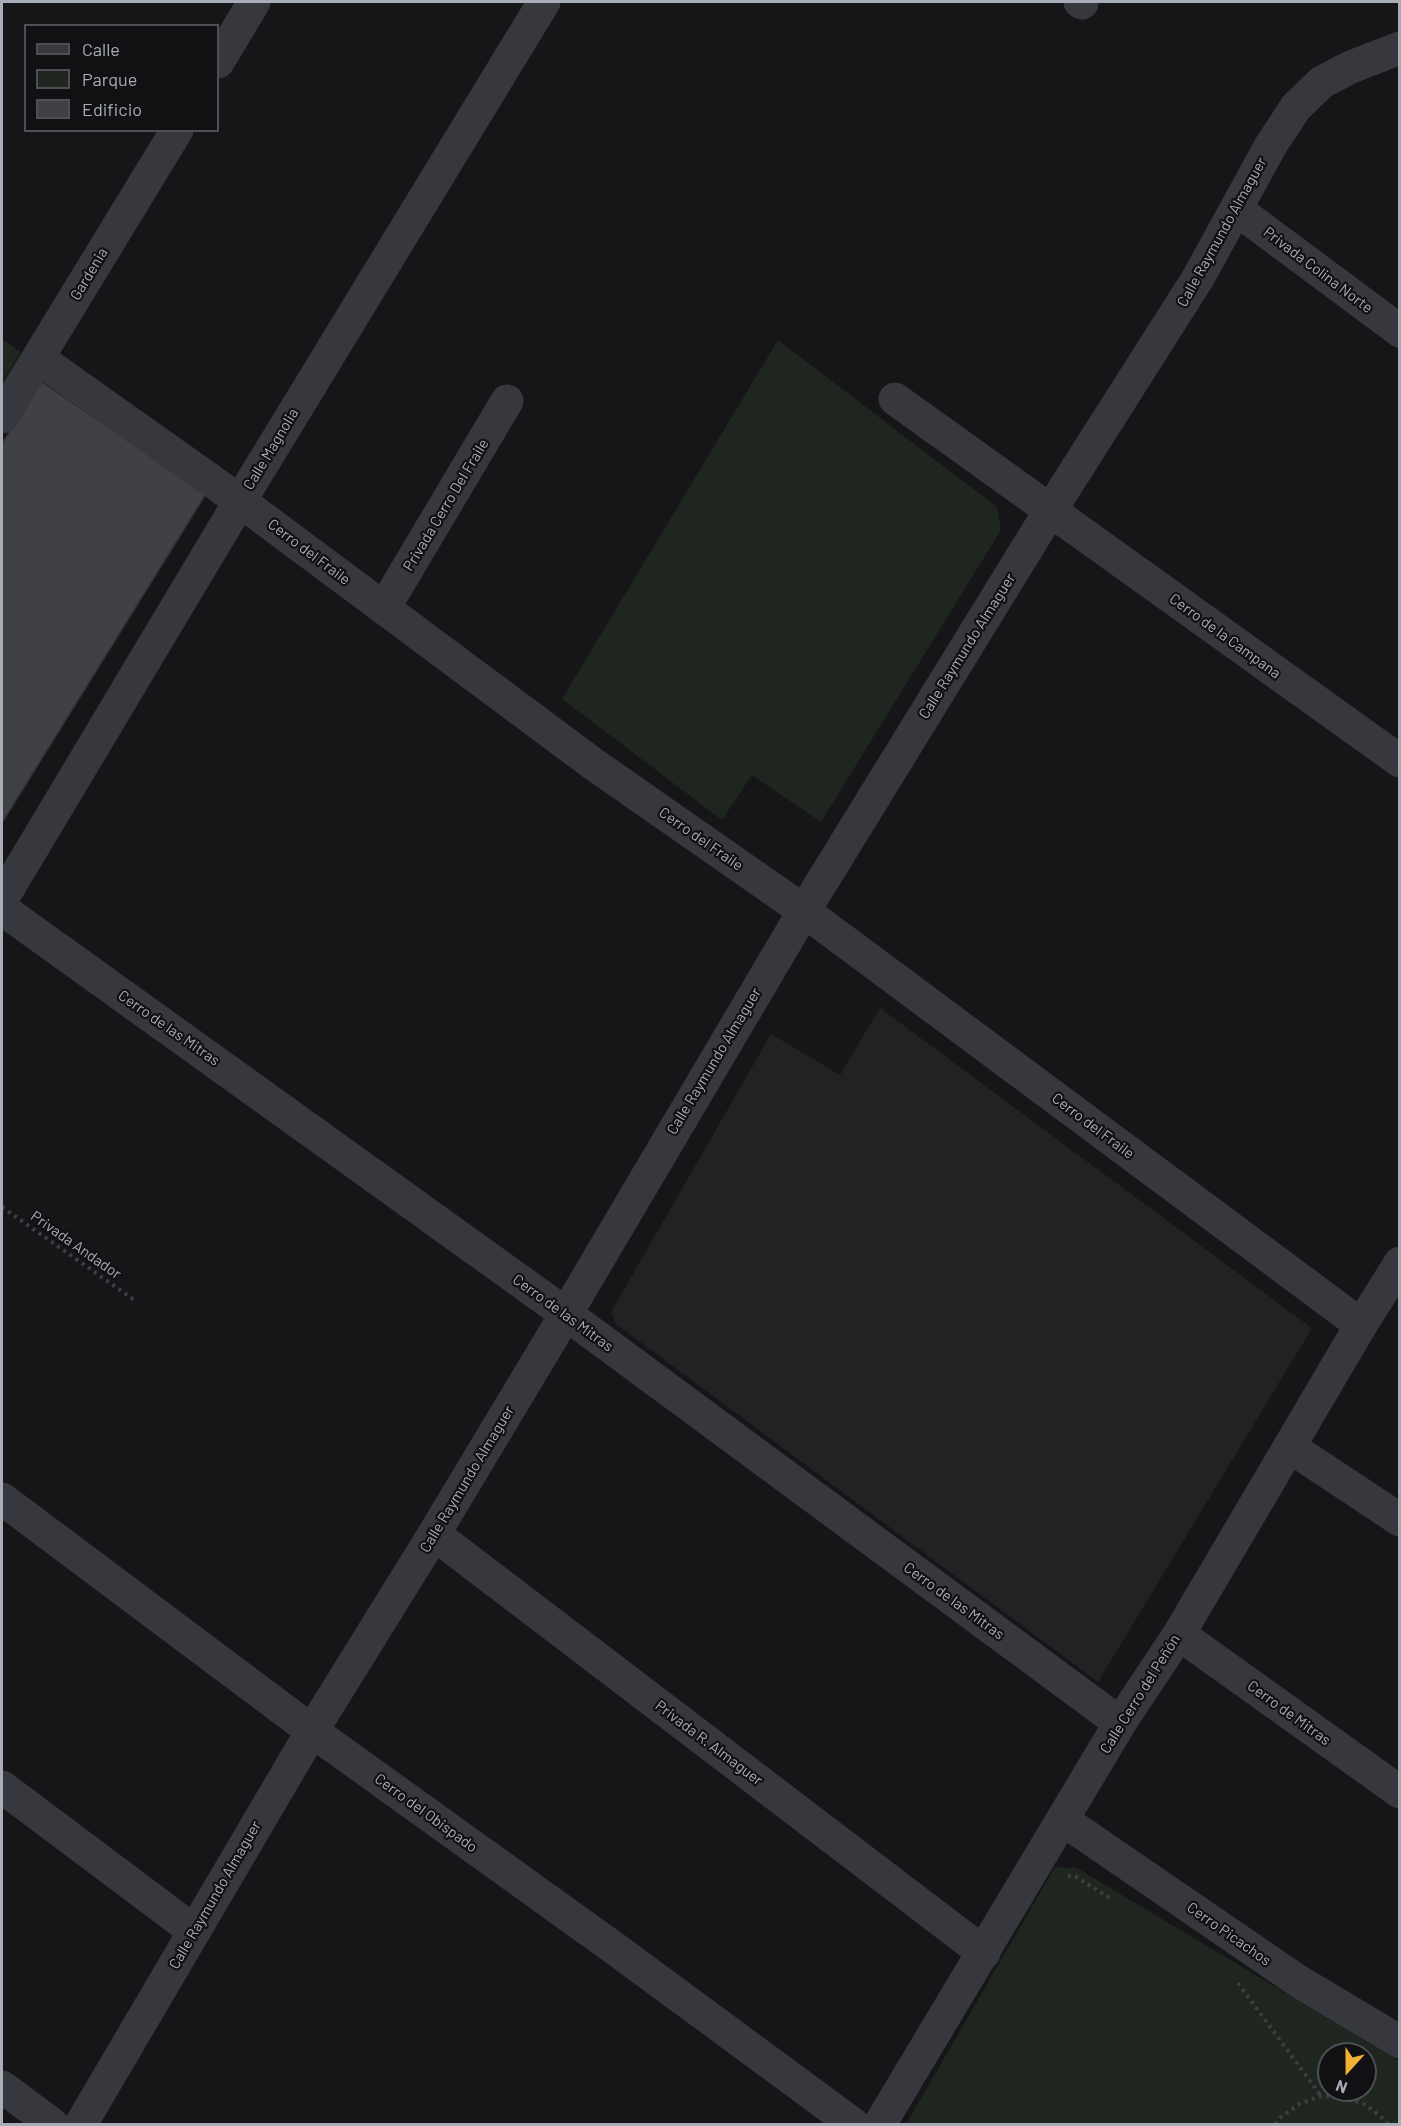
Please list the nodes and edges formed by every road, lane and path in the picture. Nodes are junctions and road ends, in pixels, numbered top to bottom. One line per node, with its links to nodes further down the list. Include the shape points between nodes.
1 (254, 2): 4 (street)
2 (544, 2): 12 (street, Calle Magnolia)
3 (1396, 54): 6 (street, Calle Raymundo Almaguer, via 1351,67 1322,82 1296,107)
4 (219, 60)
5 (176, 132): 8 (street, Gardenia)
6 (1236, 209): 7 (street, Privada Colina Norte); 13 (street, Calle Raymundo Almaguer, via 1198,278)
7 (1400, 331)
8 (38, 358): 11 (street, Gardenia); 12 (street, Cerro del Fraile)
9 (895, 399): 13 (street, Cerro de la Campana)
10 (507, 402): 14 (street, Privada Cerro Del Fraile)
11 (2, 417)
12 (240, 501): 14 (street, Cerro del Fraile); 16 (street, Calle Magnolia)
13 (1050, 511): 15 (street, Cerro de la Campana); 18 (street, Calle Raymundo Almaguer)
14 (384, 609): 18 (street, Cerro del Fraile, via 592,763)
15 (1400, 761)
16 (2, 899)
17 (2, 909): 22 (street, Cerro de las Mitras)
18 (804, 911): 22 (street, Calle Raymundo Almaguer); 23 (street, Cerro del Fraile)
19 (2, 1207): 21 (path, Privada Andador)
20 (1399, 1264): 23 (street, Calle Cerro del Peñón)
21 (137, 1302)
22 (566, 1314): 27 (street, Calle Raymundo Almaguer); 29 (street, Cerro de las Mitras)
23 (1361, 1325): 24 (street, Calle Cerro del Peñón)
24 (1290, 1447): 26 (street); 28 (street, Calle Cerro del Peñón)
25 (2, 1499): 30 (street, Cerro del Obispado)
26 (1400, 1520)
27 (434, 1534): 30 (street, Calle Raymundo Almaguer); 37 (street, Privada R. Almaguer)
28 (1179, 1634): 29 (street, Calle Cerro del Peñón); 32 (street, Cerro de Mitras)
29 (1120, 1723): 33 (street, Calle Cerro del Peñón)
30 (312, 1731): 36 (street, Calle Raymundo Almaguer); 46 (street, Cerro del Obispado)
31 (2, 1787): 36 (street)
32 (1400, 1792)
33 (1064, 1820): 37 (street, Calle Cerro del Peñón); 39 (street, Cerro Picachos, via 1298,1981)
34 (1061, 1876): 35 (path, via 1073,1875)
35 (1114, 1900)
36 (194, 1931): 45 (street, Calle Raymundo Almaguer)
37 (984, 1953): 47 (street, Calle Cerro del Peñón)
38 (1233, 1976): 41 (path)
39 (1400, 2042)
40 (2, 2086): 44 (street)
41 (1317, 2091)
42 (1317, 2097): 48 (path, via 1299,2104)
43 (1358, 2102): 49 (path)
44 (52, 2124)
45 (81, 2124)
46 (853, 2124)
47 (880, 2124)
48 (1275, 2124)
49 (1388, 2124)

